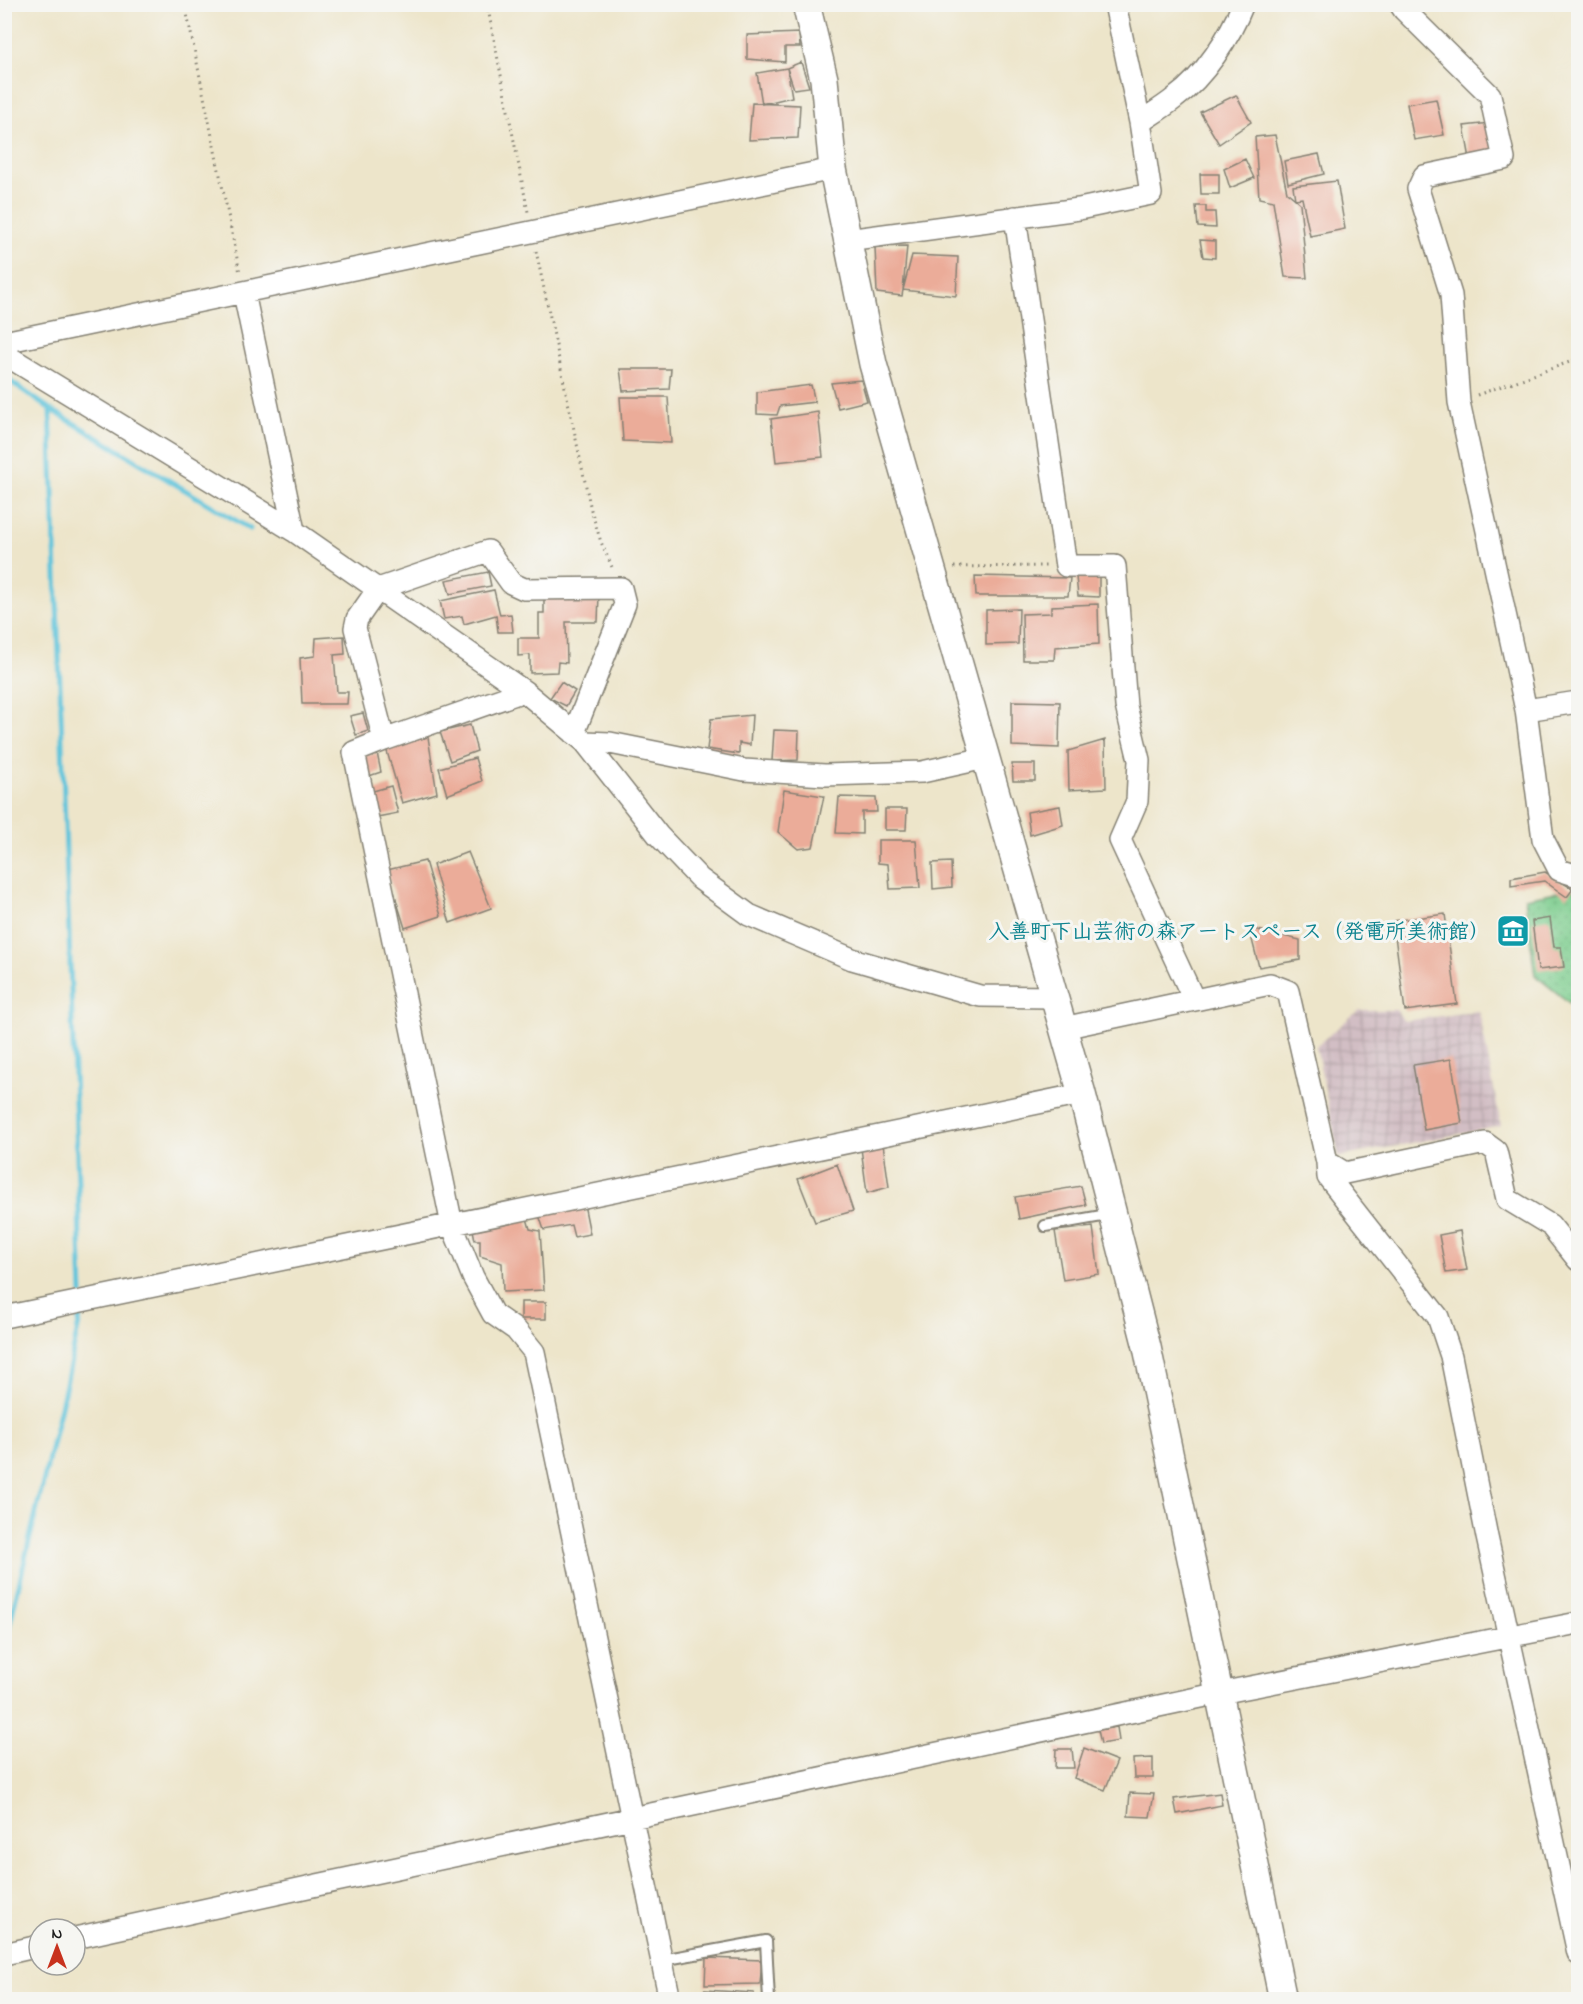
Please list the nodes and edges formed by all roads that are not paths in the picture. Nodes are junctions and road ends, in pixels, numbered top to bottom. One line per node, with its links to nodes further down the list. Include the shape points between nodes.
1 (807, 4): 6 (street, via 824,79)
2 (1115, 4): 5 (street)
3 (1243, 4): 5 (street, via 1233,29 1199,75 1177,97)
4 (1400, 4): 16 (street, via 1490,95 1504,159 1424,176 1418,189 1451,295 1459,402)
5 (1140, 122): 7 (street, via 1151,194)
6 (833, 169): 8 (street); 9 (street)
7 (1015, 217): 8 (street); 22 (street, via 1066,566 1115,566 1126,706 1139,760 1137,801 1120,840)
8 (847, 240): 19 (street, via 873,364)
9 (244, 293): 10 (street); 12 (street)
10 (4, 342)
11 (4, 354): 12 (street)
12 (294, 531): 13 (street)
13 (378, 589): 14 (street); 17 (street, via 488,550 511,583 524,589 621,588 625,604); 18 (street, via 355,628)
14 (524, 691): 17 (street); 18 (street)
15 (1578, 702): 16 (street)
16 (1526, 710): 20 (street, via 1543,839 1559,870)
17 (579, 737): 19 (street, via 744,770 825,775 922,772); 21 (street, via 658,836 700,879 749,915 852,959 980,996)
18 (384, 740): 27 (street, via 354,752)
19 (985, 758): 21 (street)
20 (1578, 876)
21 (1053, 997): 23 (street)
22 (1194, 1000): 23 (street); 25 (street, via 1270,984 1288,992)
23 (1063, 1028): 24 (street)
24 (1082, 1094): 26 (street); 27 (street)
25 (1327, 1162): 29 (street, via 1345,1173 1485,1143 1496,1151 1506,1199 1550,1225); 32 (street, via 1328,1178 1438,1317 1451,1356)
26 (1113, 1214): 28 (lane); 33 (street, via 1148,1347)
27 (452, 1225): 30 (street); 34 (street, via 493,1314 516,1330 534,1352)
28 (1045, 1226)
29 (1578, 1260)
30 (4, 1317)
31 (1578, 1623): 32 (street)
32 (1510, 1637): 33 (street); 37 (street)
33 (1220, 1693): 34 (street); 42 (street)
34 (633, 1819): 35 (street); 39 (street)
35 (87, 1935)
36 (27, 1949): 38 (street)
37 (1578, 1953)
38 (4, 1954)
39 (662, 1960): 40 (street); 41 (lane, via 766,1941)
40 (670, 2000)
41 (769, 2000)
42 (1283, 2000)

